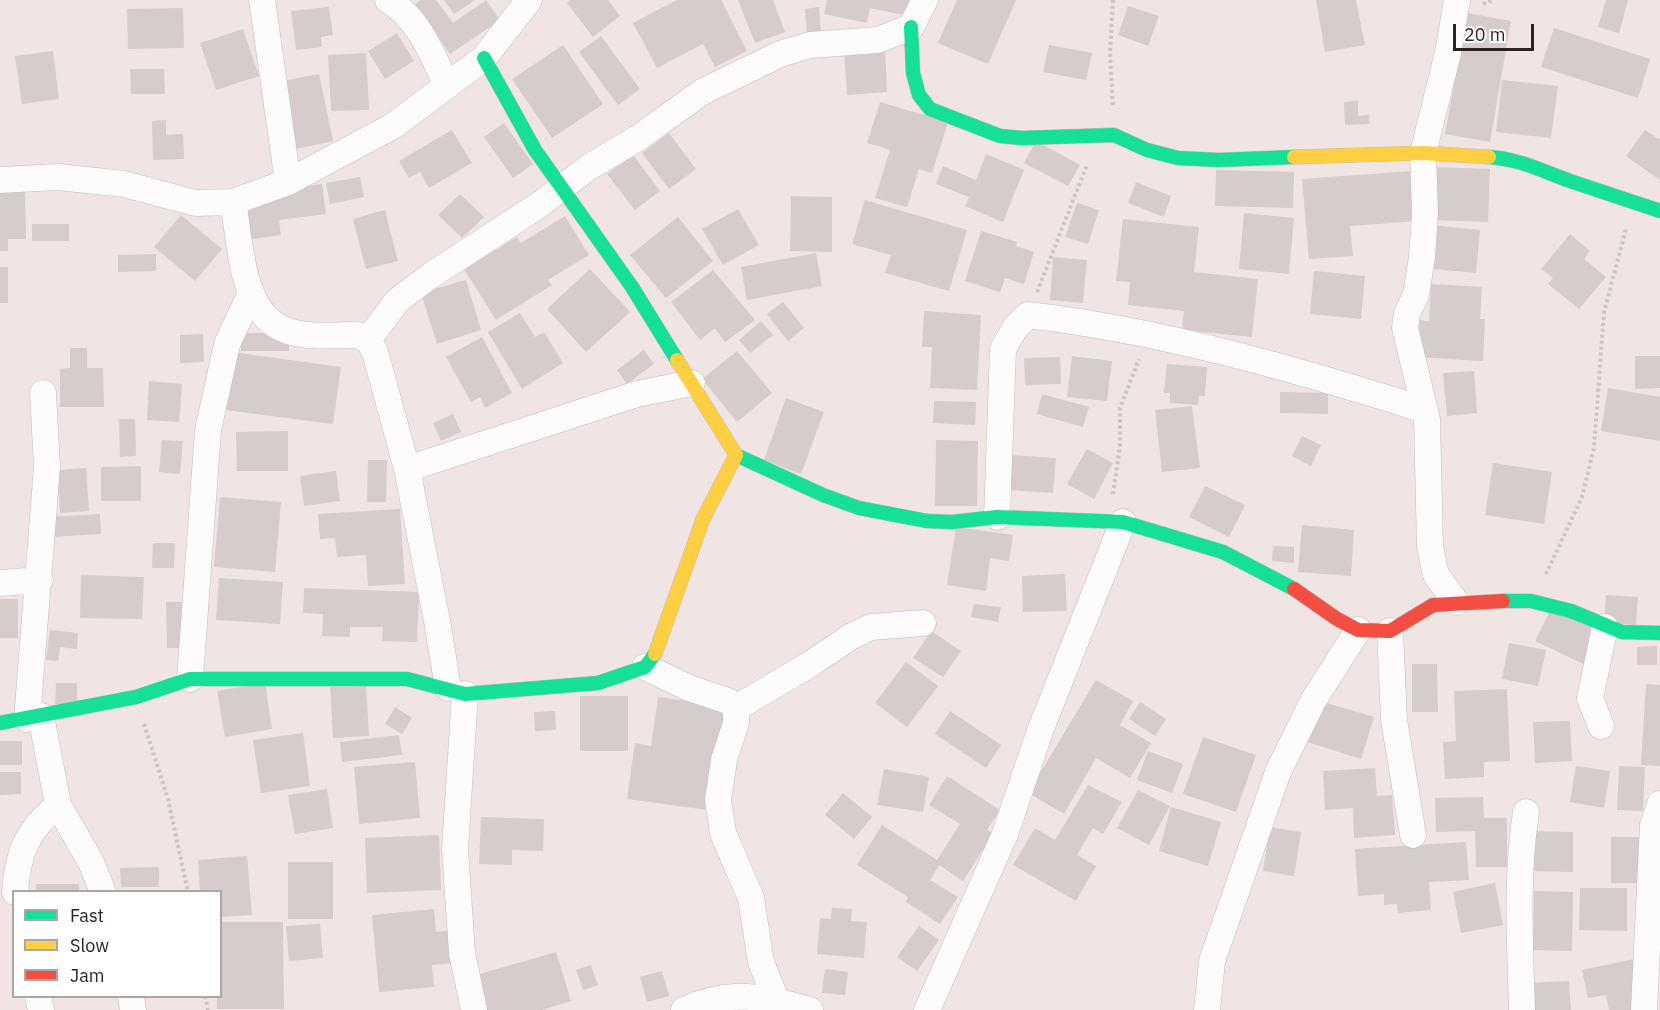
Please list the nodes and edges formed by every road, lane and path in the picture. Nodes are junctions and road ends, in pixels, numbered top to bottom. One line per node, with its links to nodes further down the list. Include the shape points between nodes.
1 (262, 0): 14 (street)
2 (388, 0): 9 (street, via 401,8 422,34)
3 (529, 0): 8 (street)
4 (925, 0): 7 (street)
5 (1113, 0): 11 (path, via 1110,53)
6 (1457, 0): 12 (street)
7 (910, 27): 10 (street, via 918,95 930,109 1000,136); 15 (street, via 878,40 810,45 780,54 702,92)
8 (484, 58): 9 (street); 15 (street, via 535,150)
9 (447, 87): 14 (street, via 393,126)
10 (1099, 134): 11 (street); 20 (path)
11 (1114, 135): 12 (street, via 1167,155 1209,160)
12 (1423, 153): 17 (street, via 1508,158); 25 (street, via 1422,257 1416,295 1405,328)
13 (0, 180): 16 (street, via 58,177 124,184 195,203)
14 (288, 182): 16 (street)
15 (561, 187): 22 (street, via 398,301); 23 (street, via 632,287)
16 (233, 202): 19 (street)
17 (1635, 202): 18 (street); 32 (path, via 1604,312 1594,448 1582,497)
18 (1660, 211)
19 (250, 295): 22 (street, via 262,314 287,331 358,335); 40 (street, via 227,344 207,430)
20 (1028, 315): 21 (street); 28 (street, via 1003,349)
21 (1152, 334): 25 (street, via 1286,367); 29 (path, via 1130,377 1120,408)
22 (368, 340): 27 (street, via 375,352)
23 (692, 383): 26 (street); 27 (street, via 637,394)
24 (43, 393): 30 (street, via 47,467)
25 (1425, 410): 33 (street, via 1430,547 1436,575)
26 (736, 455): 28 (street, via 860,508 927,521); 39 (street, via 703,519 658,650)
27 (407, 469): 41 (street, via 437,621)
28 (997, 517): 29 (street)
29 (1116, 522): 36 (street, via 1223,552 1302,593); 58 (street, via 1005,834)
30 (40, 579): 31 (street); 44 (street, via 32,640)
31 (0, 583)
32 (1532, 601): 33 (street); 35 (street)
33 (1456, 602): 37 (street, via 1433,605)
34 (923, 624): 43 (street, via 871,627)
35 (1605, 627): 38 (street, via 1622,632); 46 (street, via 1590,698)
36 (1358, 630): 37 (street); 59 (street, via 1313,701 1278,772 1212,961)
37 (1390, 631): 50 (street, via 1394,720)
38 (1660, 633)
39 (645, 668): 41 (street, via 598,682); 43 (street, via 728,701)
40 (190, 679): 41 (street, via 407,680); 42 (street)
41 (457, 691): 55 (street, via 455,849 462,953)
42 (136, 697): 44 (street); 53 (path, via 168,799)
43 (736, 708): 54 (street, via 718,800 723,833 751,898 761,962)
44 (34, 717): 45 (street); 48 (street)
45 (0, 723)
46 (1601, 726)
47 (1660, 804): 61 (street, via 1653,825)
48 (57, 805): 51 (street, via 31,830 23,848); 52 (street, via 91,862)
49 (1526, 812): 60 (street, via 1521,846)
50 (1413, 835)
51 (15, 890)
52 (103, 890)
53 (188, 890)
54 (777, 1002): 56 (street, via 747,994 718,998); 57 (street)
55 (474, 1010)
56 (684, 1010)
57 (810, 1010)
58 (927, 1010)
59 (1207, 1010)
60 (1522, 1010)
61 (1644, 1010)

